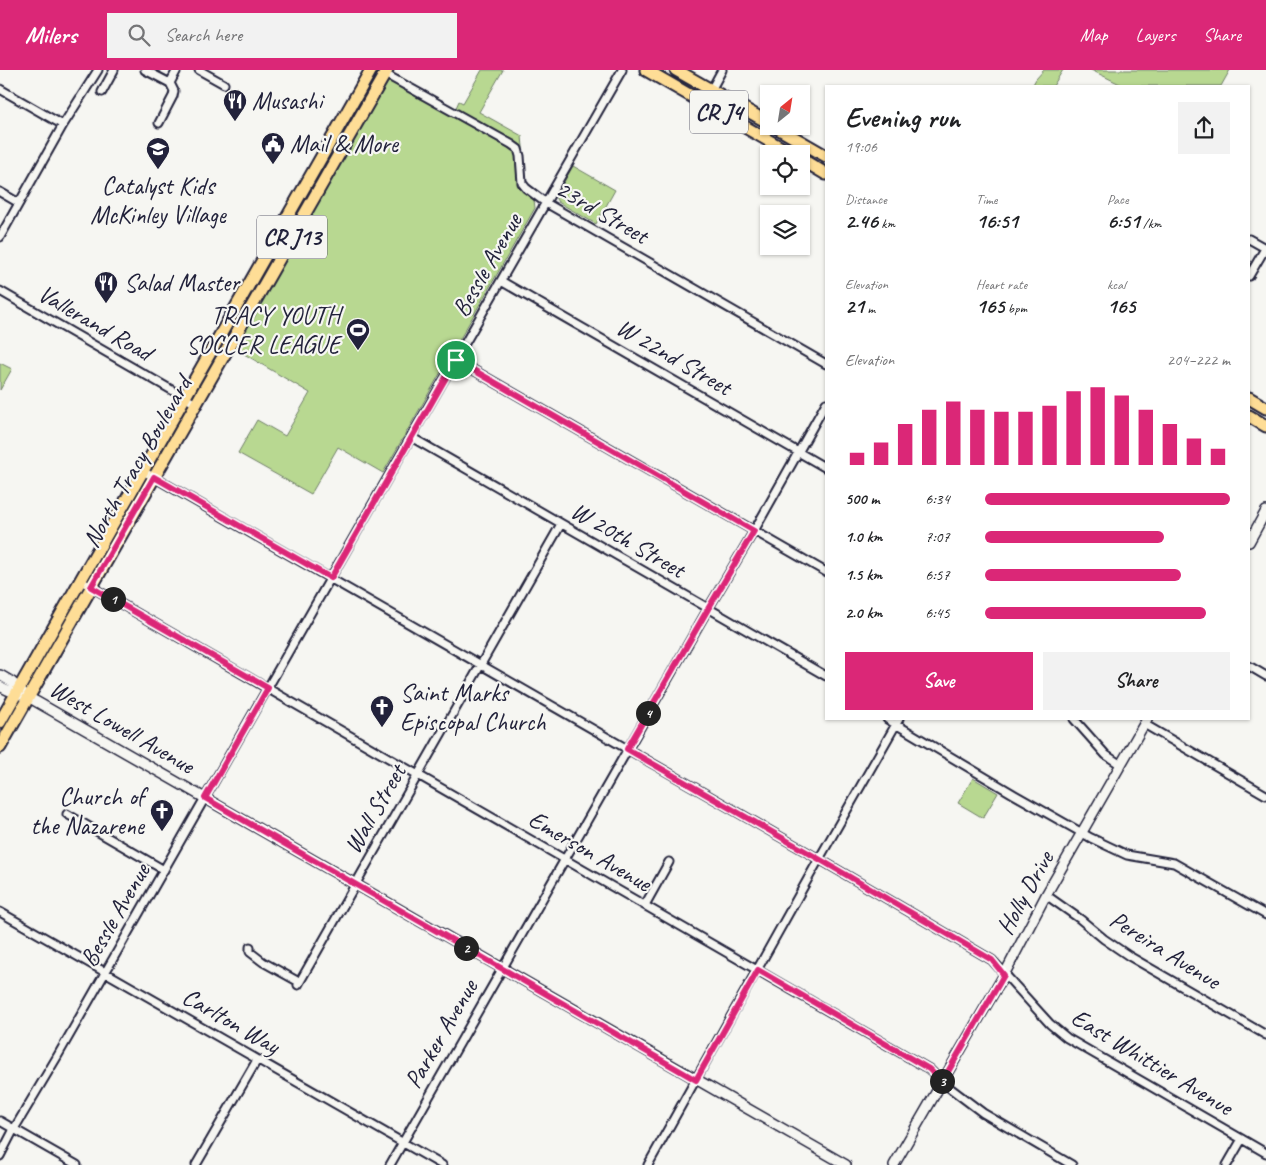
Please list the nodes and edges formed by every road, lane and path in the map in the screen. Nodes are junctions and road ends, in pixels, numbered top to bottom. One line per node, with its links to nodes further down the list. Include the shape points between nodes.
1 (98, 70): 20 (street)
2 (114, 70): 16 (street)
3 (145, 70): 12 (street)
4 (177, 70): 12 (street)
5 (198, 70): 13 (street)
6 (371, 70): 37 (main road, North Tracy Boulevard / CR J13)
7 (622, 70): 28 (street, Bessle Avenue)
8 (646, 70): 17 (main road, CR J4)
9 (676, 70): 15 (main road, CR J4)
10 (722, 70): 15 (street)
11 (385, 71): 28 (street, 23rd Street, via 518,149 522,183); 39 (main road, North Tracy Boulevard / CR J13)
12 (170, 83): 19 (street, via 173,96)
13 (224, 84)
14 (0, 89): 20 (street)
15 (711, 90): 17 (street); 18 (main road, CR J4)
16 (102, 92)
17 (704, 103): 22 (main road, CR J4)
18 (760, 118)
19 (159, 123)
20 (63, 125): 27 (street)
21 (790, 135): 23 (main road, CR J4)
22 (776, 145)
23 (825, 155)
24 (810, 164): 25 (main road)
25 (825, 173)
26 (0, 192): 27 (street)
27 (19, 203): 29 (street)
28 (546, 203): 33 (street, Bessle Avenue); 36 (street, 23rd Street)
29 (0, 237)
30 (1250, 239): 31 (street)
31 (1266, 247): 32 (street)
32 (1250, 274)
33 (501, 281): 35 (street, Bessle Avenue); 45 (street, W 22nd Street)
34 (0, 291): 37 (street, Vallerand Road)
35 (456, 360): 44 (street, Bessle Avenue); 51 (street)
36 (825, 363)
37 (185, 397): 39 (street, Vallerand Road); 47 (main road, North Tracy Boulevard / CR J13)
38 (1250, 399): 41 (main road)
39 (196, 404): 48 (main road, North Tracy Boulevard / CR J13)
40 (825, 405): 45 (street, Parker Avenue)
41 (1266, 408)
42 (1250, 417): 43 (main road)
43 (1266, 426)
44 (411, 437): 50 (street, W 20th Street); 54 (street, Bessle Avenue)
45 (798, 452): 46 (street, W 22nd Street); 51 (street, Parker Avenue)
46 (825, 467)
47 (143, 471): 48 (street, East Whittier Avenue); 55 (main road, North Tracy Boulevard / CR J13)
48 (154, 477): 54 (street, East Whittier Avenue); 56 (main road, North Tracy Boulevard / CR J13)
49 (1266, 511): 52 (street)
50 (560, 524): 57 (street, W 20th Street); 58 (street, Wall Street)
51 (754, 531): 53 (street); 57 (street, Parker Avenue)
52 (1250, 540)
53 (825, 571)
54 (331, 578): 58 (street, East Whittier Avenue); 64 (street, Bessle Avenue)
55 (81, 581): 56 (street, Emerson Avenue); 65 (main road, North Tracy Boulevard / CR J13)
56 (91, 587): 64 (street, Emerson Avenue); 66 (main road, North Tracy Boulevard / CR J13)
57 (708, 609): 61 (street, W 20th Street); 72 (street, Parker Avenue)
58 (481, 665): 72 (street, East Whittier Avenue); 74 (street, Wall Street)
59 (1250, 667): 62 (street)
60 (0, 675): 65 (street, West Lowell Avenue)
61 (825, 675)
62 (1266, 676)
63 (0, 686): 65 (street, West Lowell Avenue, via 7,691)
64 (268, 688): 74 (street, Emerson Avenue); 76 (street, Bessle Avenue)
65 (18, 691): 66 (street, West Lowell Avenue); 69 (main road, North Tracy Boulevard / CR J13)
66 (28, 697): 71 (main road, North Tracy Boulevard / CR J13); 76 (street, West Lowell Avenue)
67 (1075, 720): 73 (street, via 1106,755)
68 (1146, 721): 73 (street, Holly Drive); 75 (street)
69 (0, 722)
70 (897, 722): 78 (street); 80 (street)
71 (0, 747)
72 (627, 749): 79 (street, Parker Avenue); 80 (street, East Whittier Avenue)
73 (1121, 765): 78 (street, Holly Drive)
74 (418, 775): 79 (street, Emerson Avenue); 83 (street, Wall Street)
75 (1266, 794)
76 (205, 798): 82 (street, Bessle Avenue); 83 (street, West Lowell Avenue)
77 (67, 814): 82 (street)
78 (1082, 832): 84 (street, Holly Drive); 87 (street, via 1127,855 1174,863)
79 (565, 859): 85 (street, Emerson Avenue); 89 (street, Parker Avenue)
80 (819, 859): 90 (street); 92 (street, East Whittier Avenue, via 992,960)
81 (669, 862): 85 (street)
82 (164, 870): 91 (street, Bessle Avenue)
83 (355, 884): 88 (street, Wall Street, via 299,983 263,962 250,952); 89 (street, West Lowell Avenue)
84 (1046, 895): 92 (street, Holly Drive); 93 (street, Pereira Avenue, via 1123,952)
85 (645, 905): 90 (street, Emerson Avenue)
86 (0, 912): 91 (street, Carlton Way)
87 (1266, 915)
88 (250, 947)
89 (502, 968): 95 (street, West Lowell Avenue); 100 (street, Parker Avenue)
90 (758, 970): 95 (street); 96 (street, Emerson Avenue, via 929,1069)
91 (105, 972): 94 (street, Carlton Way); 98 (street, Bessle Avenue)
92 (1004, 975): 96 (street, Holly Drive); 99 (street, East Whittier Avenue, via 1067,1038)
93 (1266, 1035)
94 (257, 1060): 100 (street, Carlton Way); 104 (street)
95 (696, 1080): 107 (street); 108 (street, West Lowell Avenue)
96 (942, 1082): 109 (street, Holly Drive); 110 (street, Emerson Avenue, via 983,1113)
97 (0, 1121): 98 (street)
98 (14, 1129): 102 (street, Bessle Avenue); 103 (street)
99 (1242, 1139): 101 (street, East Whittier Avenue); 111 (street)
100 (403, 1142): 105 (street, Parker Avenue); 106 (street, Carlton Way)
101 (1266, 1153)
102 (0, 1156)
103 (77, 1165)
104 (196, 1165)
105 (390, 1165)
106 (442, 1165)
107 (648, 1165)
108 (846, 1165)
109 (894, 1165)
110 (1072, 1165)
111 (1226, 1165)

